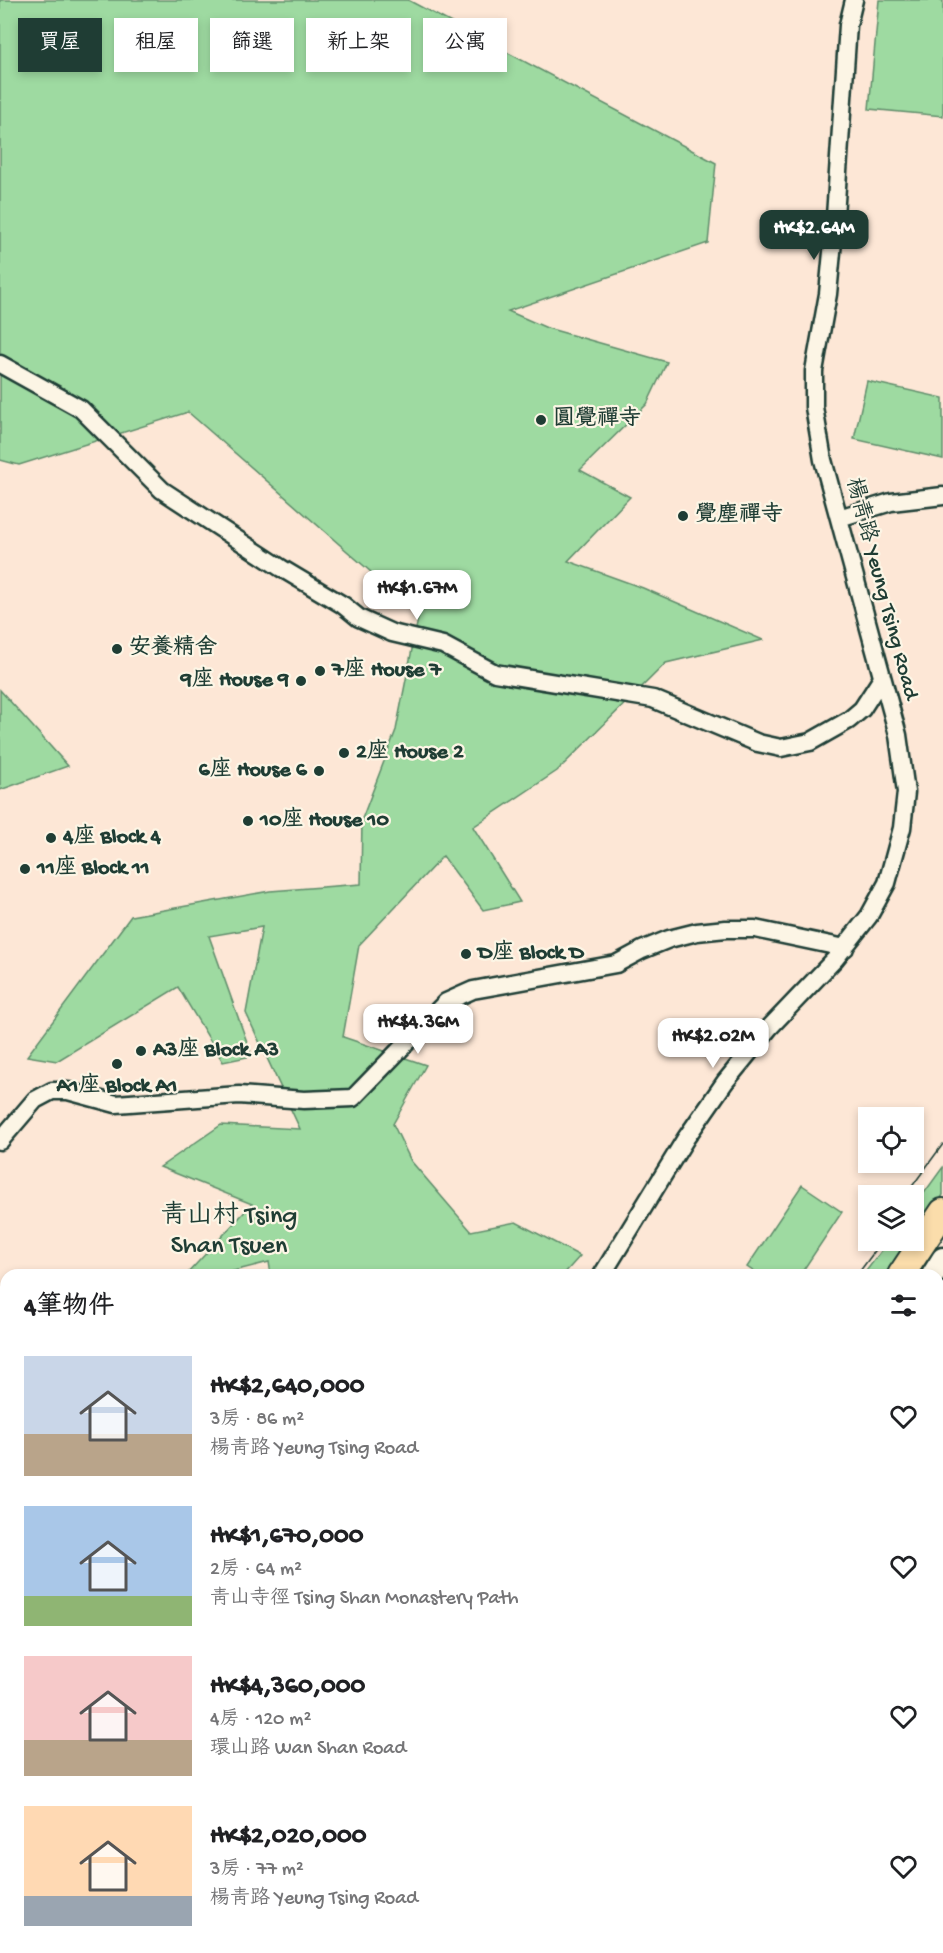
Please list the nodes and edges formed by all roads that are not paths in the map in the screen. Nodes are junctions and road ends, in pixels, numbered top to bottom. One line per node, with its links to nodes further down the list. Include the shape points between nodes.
1 (854, 0): 4 (street, 楊青路 Yeung Tsing Road, via 845,57 828,294 813,393 819,442)
2 (0, 364): 5 (street, via 81,409 162,490 359,618 392,633 443,645 495,673 653,699 758,743 781,748 810,742 849,720 862,710)
3 (943, 496): 4 (street, via 891,502)
4 (838, 518): 5 (street, 楊青路 Yeung Tsing Road)
5 (882, 678): 6 (street, 楊青路 Yeung Tsing Road, via 904,775 902,828 893,867 879,899)
6 (845, 948): 7 (street, via 755,929 697,932 669,939 616,964 473,990 446,1002 353,1098 304,1100 239,1095 116,1104 68,1091 52,1091 35,1100); 9 (street, 楊青路 Yeung Tsing Road, via 769,1028 725,1082)
7 (0, 1141)
8 (943, 1212): 10 (main road)
9 (606, 1269)
10 (905, 1269)

